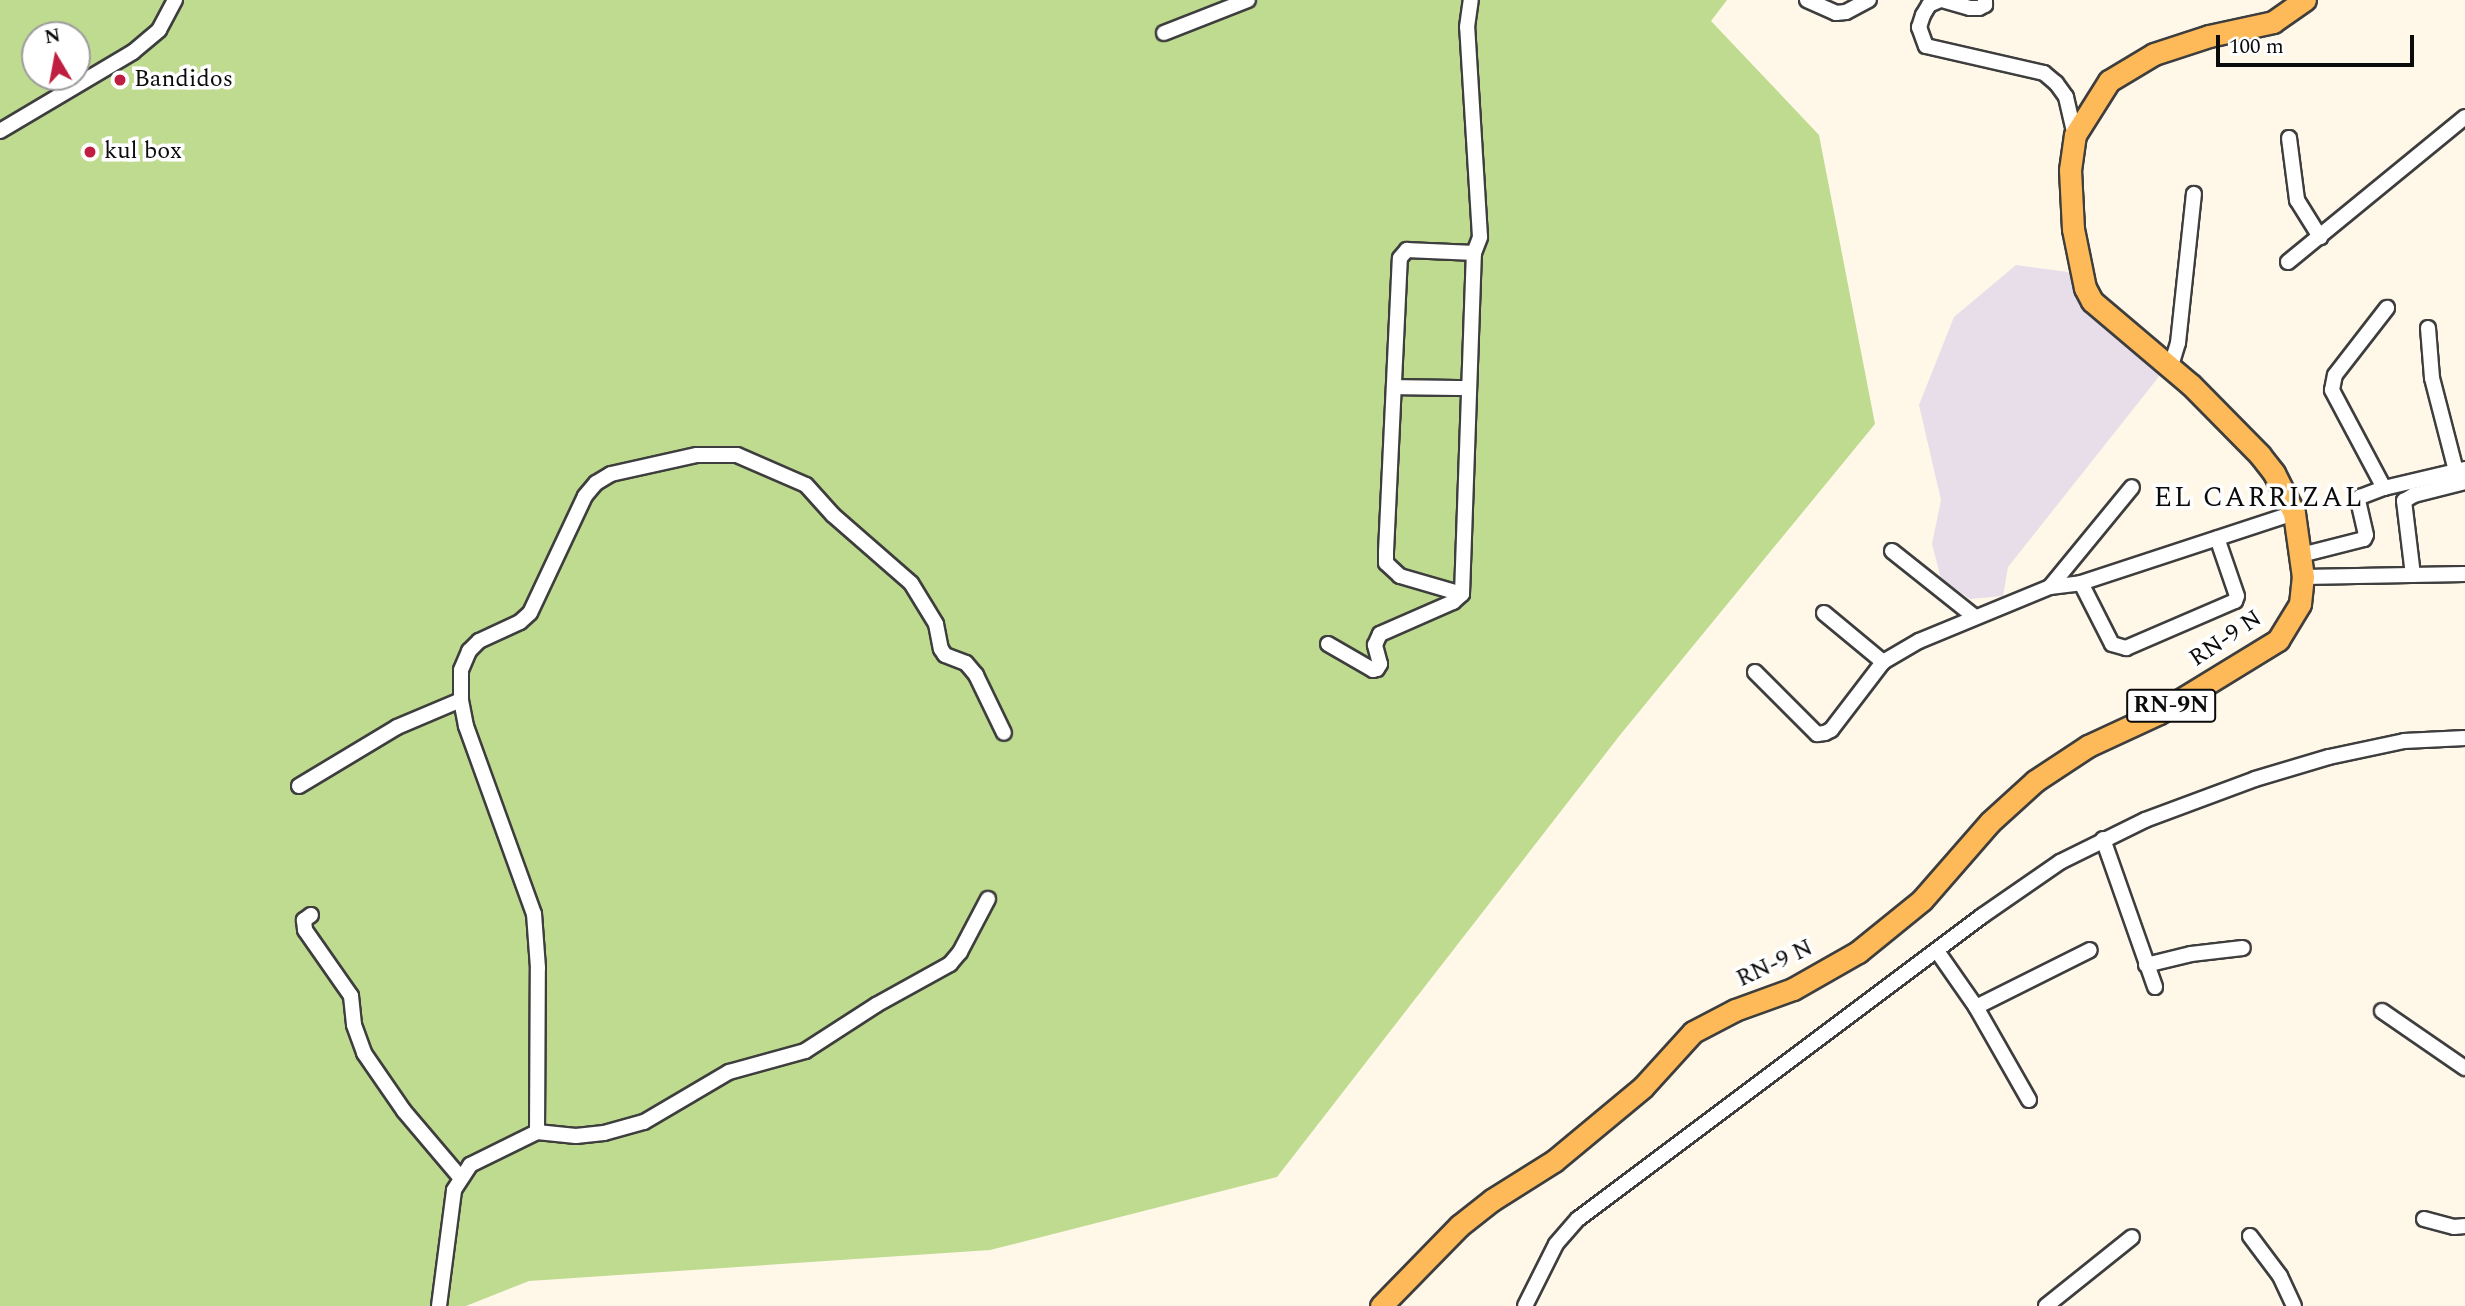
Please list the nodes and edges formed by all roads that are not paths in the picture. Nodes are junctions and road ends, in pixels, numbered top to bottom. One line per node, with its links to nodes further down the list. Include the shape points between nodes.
1 (175, 0): 11 (street, via 159,30 133,52)
2 (1248, 0): 9 (street)
3 (1471, 0): 16 (street, via 1467,27 1480,237)
4 (1807, 0): 5 (street, via 1836,13)
5 (1869, 0)
6 (1941, 0): 7 (street, via 1970,8 1985,5); 12 (street, via 1929,5 1919,27 1926,46 2044,73 2066,97)
7 (1985, 0)
8 (2305, 0): 12 (main road, RN-9 N / RN-9N, via 2273,22 2154,54 2109,81)
9 (1164, 33)
10 (2465, 117): 15 (street)
11 (0, 131)
12 (2075, 135): 20 (main road, RN-9 N / RN-9N, via 2070,170 2073,229 2085,288 2092,301)
13 (2289, 138): 15 (street, via 2297,200)
14 (2194, 194): 20 (street, via 2178,343)
15 (2320, 237): 17 (street)
16 (1474, 253): 21 (street, via 1402,253); 22 (street)
17 (2288, 262)
18 (2387, 308): 25 (street, via 2335,374 2332,390)
19 (2428, 328): 23 (street, via 2432,378)
20 (2170, 369): 26 (main road, RN-9 N / RN-9N, via 2260,455)
21 (1394, 387): 22 (street); 35 (street, via 1386,563 1400,576)
22 (1468, 388): 35 (street)
23 (2462, 474): 25 (street); 31 (street, via 2404,501)
24 (2132, 486): 34 (street)
25 (2384, 488): 29 (street, via 2358,500 2364,539)
26 (2294, 513): 27 (street); 29 (main road, RN-9 N / RN-9N)
27 (2217, 538): 33 (street); 33 (street, via 2235,601 2126,648 2112,644)
28 (1892, 551): 37 (street)
29 (2301, 555): 32 (main road, RN-9 N / RN-9N)
30 (2465, 574): 31 (street)
31 (2413, 575): 32 (street)
32 (2303, 577): 64 (main road, RN-9 N / RN-9N, via 2300,604 2278,640 2159,713 2088,746 2035,781 1990,822 1922,900 1858,951 1793,989 1735,1010 1693,1032 1643,1087 1554,1161 1459,1226)
33 (2081, 583): 34 (street)
34 (2050, 587): 37 (street)
35 (1462, 594): 38 (street, via 1380,634 1375,645 1377,669)
36 (1824, 613): 39 (street)
37 (1975, 617): 39 (street)
38 (1328, 644)
39 (1883, 662): 40 (street, via 1831,730 1817,734)
40 (1755, 672)
41 (461, 700): 42 (street, via 461,670 469,651 530,613 584,496 596,483 611,474 697,454 737,455 806,485 833,515 911,583 936,624 941,649 966,663 976,675); 44 (street, via 397,727); 57 (street, via 466,726 534,914)
42 (1004, 733)
43 (2465, 738): 45 (street, via 2404,741 2329,757 2201,797)
44 (299, 786)
45 (2103, 838): 50 (street, via 2060,862); 51 (street)
46 (988, 899): 57 (street, via 950,964 805,1051 729,1072 644,1122 576,1136)
47 (311, 915): 58 (street, via 304,920 305,930 351,996 354,1026 364,1053 404,1111)
48 (2242, 948): 51 (street)
49 (2090, 950): 53 (street)
50 (1937, 951): 53 (street); 65 (street, via 1578,1219 1556,1244)
51 (2146, 965): 52 (street)
52 (2155, 987)
53 (1976, 1007): 56 (street)
54 (2382, 1011): 55 (street)
55 (2465, 1068)
56 (2029, 1100)
57 (537, 1132): 58 (street, via 477,1161)
58 (460, 1177): 63 (street, via 453,1197)
59 (2424, 1219): 60 (street)
60 (2465, 1226)
61 (2250, 1236): 67 (street, via 2280,1276)
62 (2132, 1237): 66 (street)
63 (439, 1306)
64 (1381, 1306)
65 (1525, 1306)
66 (2046, 1306)
67 (2294, 1306)

